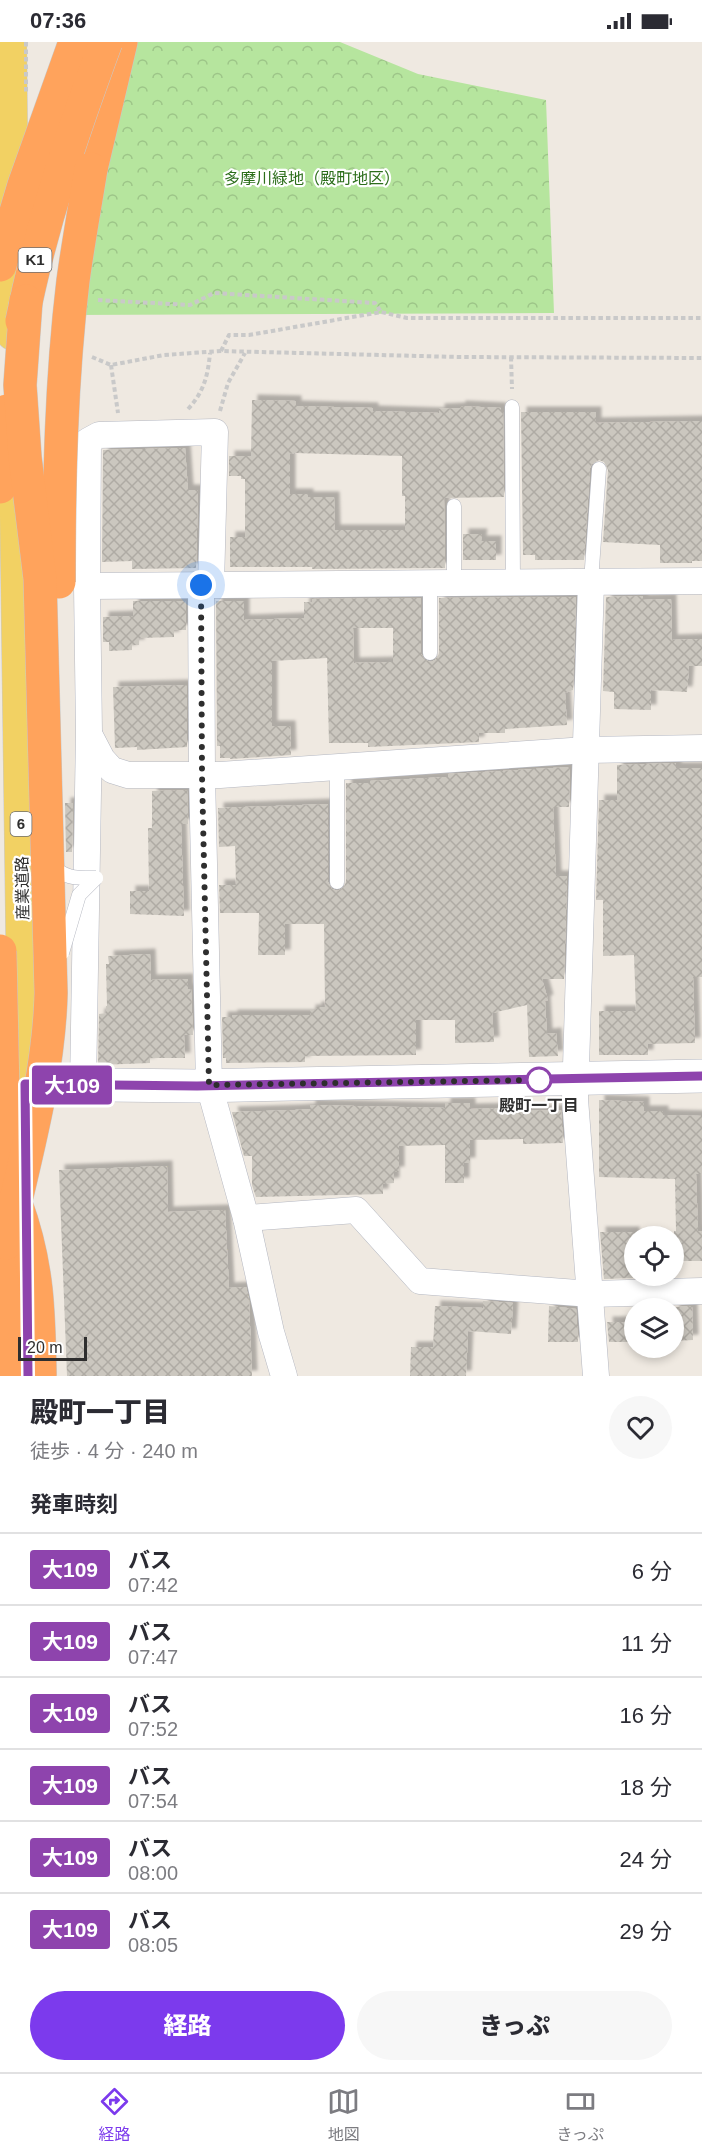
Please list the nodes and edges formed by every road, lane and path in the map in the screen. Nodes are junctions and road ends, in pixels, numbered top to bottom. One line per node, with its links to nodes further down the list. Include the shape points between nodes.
1 (10, 42): 7 (main road, 6, bridge)
2 (75, 42): 5 (highway, K1, bridge)
3 (106, 42): 7 (highway, K1, bridge, via 52,196)
4 (121, 42): 44 (highway, bridge, via 78,242 63,416 59,536 64,1016 53,1056)
5 (24, 185): 6 (highway, bridge); 7 (highway, K1, bridge)
6 (0, 238)
7 (13, 286): 23 (highway, K1, bridge); 25 (main road, 産業道路 / 6); 38 (highway, bridge, via 25,457 40,579)
8 (97, 300): 9 (path, via 189,305 214,293 375,303)
9 (381, 312): 10 (path, via 407,318); 11 (path, via 229,335)
10 (702, 318)
11 (220, 351): 12 (path); 13 (path)
12 (210, 352): 17 (path, via 164,355); 20 (path, via 208,375)
13 (245, 353): 15 (path); 18 (path)
14 (85, 354): 17 (path)
15 (511, 357): 16 (path); 19 (path)
16 (702, 358)
17 (111, 365): 21 (path)
18 (228, 383)
19 (512, 407): 29 (lane)
20 (186, 411)
21 (119, 417)
22 (599, 470): 27 (lane)
23 (0, 488)
24 (454, 506): 28 (lane)
25 (9, 564): 44 (main road, 産業道路 / 6)
26 (702, 581): 27 (street)
27 (591, 582): 29 (street); 35 (street)
28 (442, 583): 29 (street); 30 (street); 32 (lane)
29 (513, 583)
30 (206, 585): 31 (street); 31 (street, via 215,432 99,435 88,441); 37 (street)
31 (87, 586): 33 (street)
32 (430, 653)
33 (89, 733): 37 (street, via 112,770 128,775); 46 (street)
34 (702, 748): 35 (street)
35 (586, 750): 36 (street); 43 (street)
36 (337, 768): 37 (street); 39 (lane)
37 (202, 775): 45 (street)
38 (48, 859): 41 (highway, bridge); 41 (lane, bridge, via 69,877 96,878 84,888 76,903)
39 (338, 882)
40 (0, 951): 49 (highway, bridge)
41 (51, 993): 49 (highway, bridge, via 41,1080)
42 (702, 1076): 43 (street)
43 (575, 1079): 45 (street); 51 (street)
44 (13, 1084): 46 (street); 53 (main road, 産業道路 / 6)
45 (209, 1085): 46 (street); 48 (street)
46 (83, 1086)
47 (0, 1176): 54 (highway, bridge, via 15,1203 32,1253 39,1313)
48 (246, 1218): 51 (street, via 356,1210 420,1281); 55 (street)
49 (6, 1243): 52 (highway, bridge)
50 (702, 1291): 51 (street)
51 (591, 1294): 56 (street)
52 (9, 1376)
53 (28, 1376)
54 (40, 1376)
55 (284, 1376)
56 (596, 1376)

